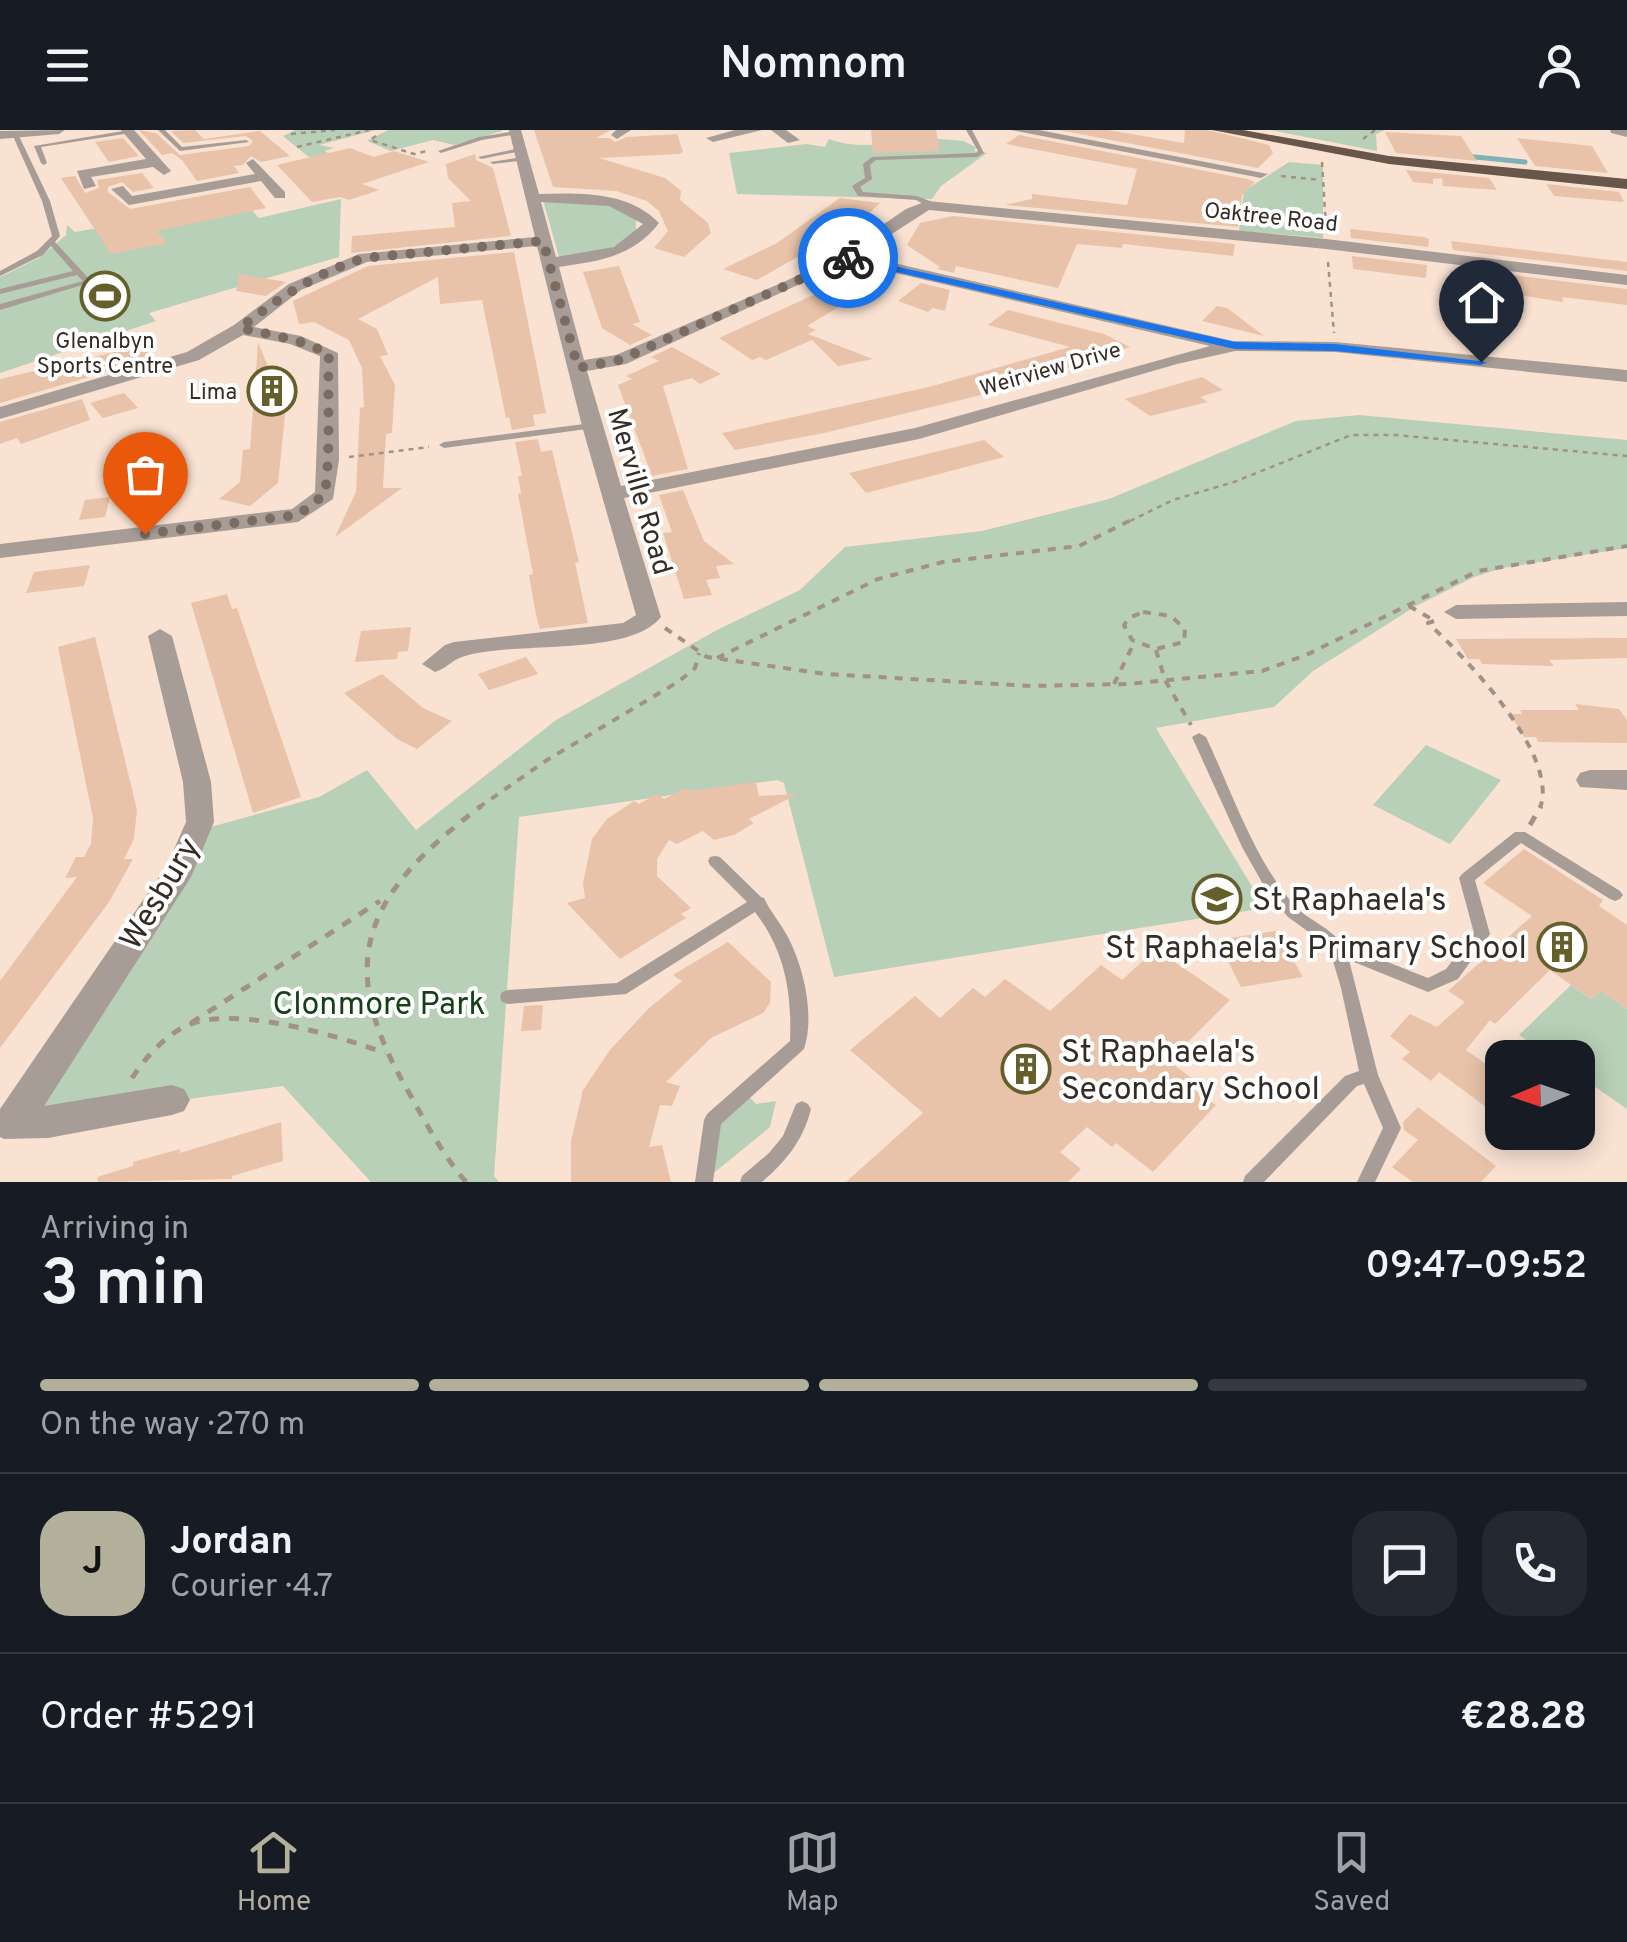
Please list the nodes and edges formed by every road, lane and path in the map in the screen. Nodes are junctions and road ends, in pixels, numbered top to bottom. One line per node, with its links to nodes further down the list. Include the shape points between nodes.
1 (58, 130): 11 (street)
2 (161, 130): 18 (lane, via 180,149)
3 (335, 130): 12 (path)
4 (369, 130): 20 (path)
5 (756, 130): 14 (street)
6 (777, 130): 17 (street)
7 (969, 130): 38 (lane, via 982,152 874,158 866,164 869,180 856,186 861,194)
8 (1017, 130): 29 (street)
9 (1220, 130): 32 (highway, via 1389,160)
10 (128, 131): 25 (street); 27 (lane, via 38,146)
11 (8, 134): 40 (lane, via 53,221)
12 (292, 134)
13 (376, 136): 16 (path)
14 (713, 138)
15 (360, 140): 16 (path)
16 (370, 140): 22 (path)
17 (793, 140)
18 (246, 142)
19 (518, 143): 21 (lane, via 482,138); 23 (lane); 26 (lane); 37 (street, Merville Road)
20 (297, 146)
21 (442, 150)
22 (414, 154)
23 (482, 156)
24 (1322, 160): 31 (path)
25 (156, 162): 33 (street, via 82,174); 35 (street)
26 (493, 162)
27 (44, 164)
28 (253, 164): 30 (street)
29 (1261, 174): 31 (path)
30 (264, 176): 35 (street); 36 (street)
31 (1323, 180): 41 (path)
32 (1627, 184)
33 (89, 186)
34 (118, 189): 35 (street, via 130,200)
35 (182, 191)
36 (280, 194)
37 (533, 198): 39 (street, Merville Road); 43 (street, via 635,207 651,223 641,239 618,253)
38 (932, 205): 41 (street, Oaktree Road); 42 (street, Oaktree Road)
39 (543, 241): 43 (street, Merville Road); 49 (street, via 337,266)
40 (52, 243): 44 (lane); 45 (lane)
41 (1326, 244): 46 (street, Oaktree Road); 52 (path)
42 (846, 257): 50 (street); 54 (street, Oaktree Road, via 634,354)
43 (550, 263): 54 (street, Merville Road)
44 (79, 272): 47 (lane); 48 (lane, via 88,282)
45 (0, 274)
46 (1627, 280)
47 (0, 292)
48 (0, 307)
49 (240, 328): 56 (street, via 193,356); 60 (street, via 329,353)
50 (1166, 330): 51 (street); 53 (street)
51 (1235, 346): 52 (street, Weirview Drive); 53 (street, Weirview Drive)
52 (1335, 347): 55 (street, Weirview Drive)
53 (1173, 359): 61 (street, Weirview Drive, via 919,433)
54 (578, 368): 57 (street, Merville Road)
55 (1627, 376)
56 (0, 414)
57 (592, 426): 58 (lane); 61 (street, Merville Road)
58 (444, 445): 60 (path)
59 (1627, 456): 73 (path, via 1351,435 1173,500 1079,546 943,562 878,579)
60 (329, 460): 63 (street, via 325,494 298,515)
61 (612, 494): 67 (street, Merville Road)
62 (1627, 546): 75 (path, via 1478,571 1262,671)
63 (0, 551)
64 (1475, 589): 66 (street)
65 (1627, 609): 66 (street)
66 (1491, 611): 68 (street)
67 (649, 617): 72 (path, Merville Road); 74 (street, via 630,630 454,650)
68 (1445, 617): 80 (path, via 1428,623 1463,654 1544,780 1542,808)
69 (160, 636): 93 (street, Wesbury, via 197,782 200,822 180,869)
70 (1134, 644): 71 (path); 71 (path, via 1123,630 1126,618 1143,612 1182,623 1187,636 1177,647); 76 (path)
71 (1156, 650): 75 (path)
72 (699, 652): 73 (path); 83 (path, via 695,668 678,682 467,817)
73 (717, 658): 76 (path, via 918,682)
74 (435, 664)
75 (1165, 680): 76 (path); 77 (path)
76 (1114, 684)
77 (1199, 738): 85 (lane, via 1268,880 1291,912)
78 (1590, 780): 79 (street)
79 (1627, 780)
80 (1520, 836): 82 (lane); 85 (lane, via 1467,878 1482,934 1452,974 1428,985)
81 (715, 861): 84 (lane)
82 (1615, 895)
83 (382, 900): 87 (path); 88 (path, via 365,974)
84 (759, 902): 86 (lane, via 620,989); 95 (lane, via 779,931 802,1003 798,1044 713,1120)
85 (1336, 948): 89 (lane)
86 (508, 997)
87 (191, 1024): 88 (path, via 269,1024 337,1034); 91 (path, via 142,1062)
88 (385, 1053): 94 (path)
89 (1369, 1075): 97 (lane, via 1351,1081); 98 (lane, via 1392,1128)
90 (172, 1100): 91 (street, Wesbury)
91 (114, 1109): 93 (street, Wesbury)
92 (802, 1110): 96 (lane, via 786,1149)
93 (6, 1123)
94 (466, 1182)
95 (704, 1182)
96 (750, 1182)
97 (1252, 1182)
98 (1366, 1182)

